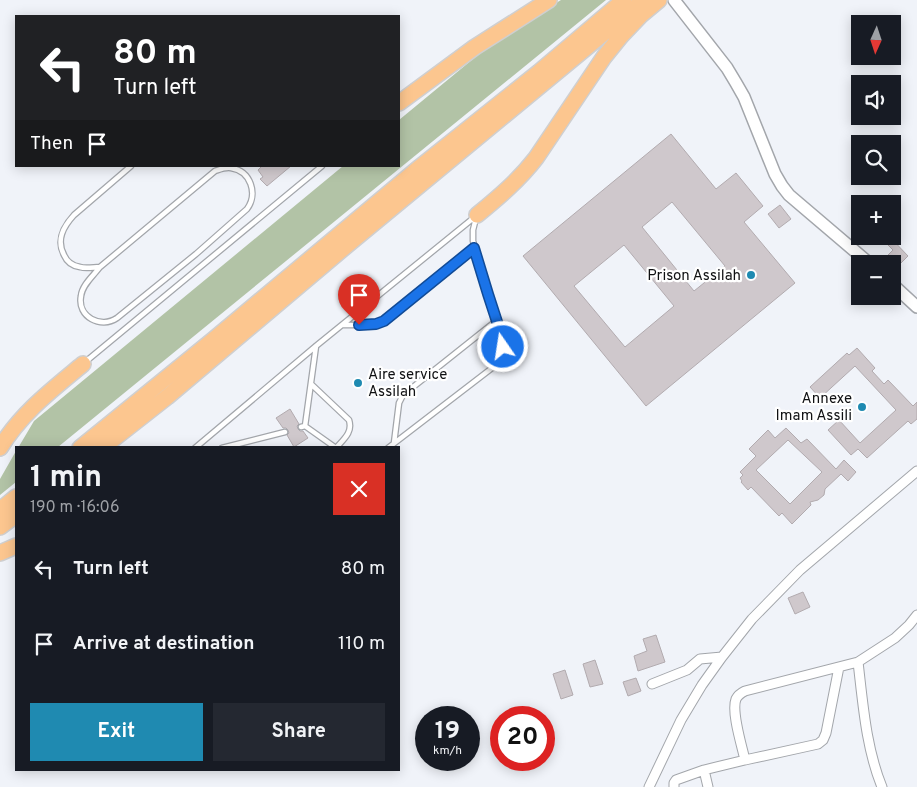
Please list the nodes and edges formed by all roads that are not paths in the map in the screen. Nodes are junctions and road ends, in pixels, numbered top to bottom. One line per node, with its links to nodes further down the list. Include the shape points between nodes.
1 (549, 0): 6 (highway, via 475,47)
2 (624, 0): 23 (highway)
3 (644, 0): 24 (highway)
4 (659, 0): 10 (highway, via 641,15 604,57 524,174)
5 (674, 0): 12 (street, via 736,83 782,186)
6 (400, 102)
7 (130, 167): 13 (lane, via 74,215 62,230 60,246 70,263 85,268)
8 (321, 167): 19 (lane)
9 (216, 168): 13 (lane); 13 (lane, via 242,172 252,186 252,203 196,254 118,318 108,322 93,321 86,315 80,297)
10 (477, 215): 11 (lane, via 473,230); 17 (lane)
11 (474, 248): 16 (lane); 17 (lane, via 384,321)
12 (859, 255)
13 (100, 267)
14 (901, 292): 15 (street)
15 (917, 306)
16 (496, 321): 22 (lane, via 403,396 399,403); 22 (lane, via 503,342 503,355 496,365)
17 (342, 325): 18 (lane)
18 (316, 346): 20 (lane); 25 (lane)
19 (83, 364): 30 (highway, via 21,419)
20 (311, 384): 27 (lane, via 303,426); 28 (lane, via 349,420 349,433)
21 (285, 432): 26 (lane)
22 (394, 443): 29 (lane)
23 (82, 446)
24 (105, 446)
25 (197, 446)
26 (230, 446)
27 (333, 446)
28 (338, 446)
29 (390, 446)
30 (0, 448)
31 (917, 471): 39 (street, via 800,570 752,619)
32 (15, 498): 33 (highway)
33 (0, 510)
34 (15, 516): 35 (highway)
35 (0, 528)
36 (15, 546): 37 (highway)
37 (0, 553)
38 (917, 615): 40 (street, via 895,638)
39 (722, 657): 42 (street, via 700,659 687,670); 45 (street, via 681,720)
40 (858, 662): 41 (street); 48 (street, via 868,736)
41 (839, 667): 43 (street, via 826,733 818,744); 43 (street, via 740,694 736,699 735,714)
42 (652, 684)
43 (745, 760): 44 (street)
44 (704, 770): 46 (street, via 676,780); 47 (street)
45 (649, 787)
46 (674, 787)
47 (708, 787)
48 (882, 787)

